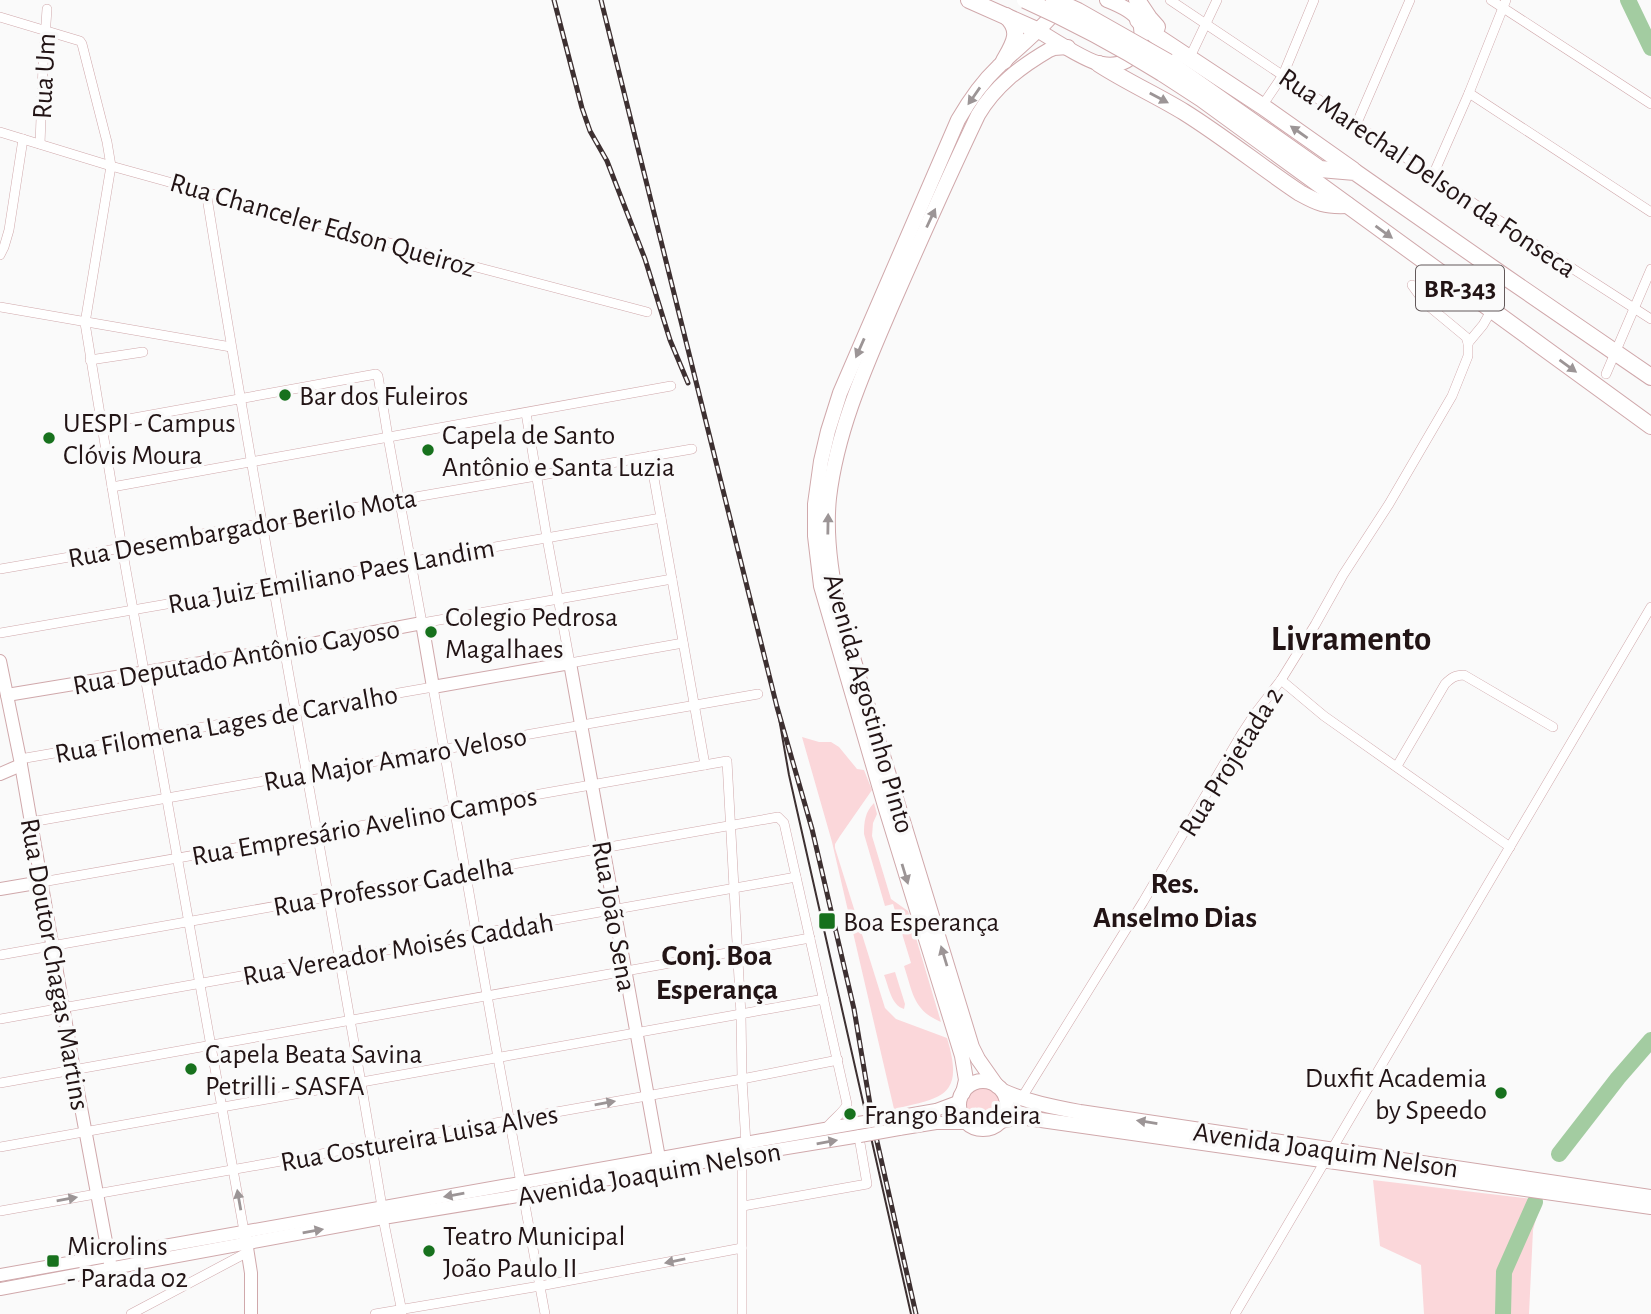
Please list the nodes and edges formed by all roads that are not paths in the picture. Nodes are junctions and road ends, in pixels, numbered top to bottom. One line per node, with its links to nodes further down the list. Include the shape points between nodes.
1 (969, 0): 14 (highway)
2 (1025, 0): 24 (highway, BR-343, bridge)
3 (1069, 0): 12 (main road, Avenida Agostinho Pinto)
4 (1107, 0): 16 (main road)
5 (1135, 0): 16 (street); 21 (highway)
6 (1170, 0): 17 (street, Rua Marechal Delson da Fonseca)
7 (1217, 0): 17 (street)
8 (1314, 0): 25 (street)
9 (1410, 0): 29 (street)
10 (1491, 0): 11 (street)
11 (1504, 4): 26 (street); 27 (street)
12 (1055, 6): 18 (main road, Avenida Agostinho Pinto); 20 (main road, via 1058,28); 24 (highway, BR-343, bridge, via 1098,22)
13 (47, 9): 19 (street, Rua Um)
14 (1004, 15): 18 (highway); 22 (highway, via 1015,32)
15 (0, 17): 19 (street)
16 (1138, 20): 21 (highway); 23 (main road, via 1142,35 1133,57 1112,65)
17 (1206, 24): 21 (street); 25 (street, Rua Marechal Delson da Fonseca)
18 (1039, 31): 20 (main road); 22 (main road, Avenida Agostinho Pinto)
19 (45, 32): 32 (street, Rua Um); 34 (street, via 82,44)
20 (1068, 47): 23 (main road); 140 (main road, Avenida Agostinho Pinto, one-way to 20, via 972,1047 840,615 829,551 829,500 846,417 861,378 978,115 990,95 1017,71 1049,50)
21 (1189, 56): 28 (highway)
22 (1004, 61): 142 (main road, Avenida Agostinho Pinto, one-way to 142, via 980,86 958,120 840,393 823,451 816,504 816,556 824,601 962,1056 966,1080)
23 (1099, 64): 38 (highway, one-way to 38, via 1161,98 1314,201)
24 (1165, 68): 33 (highway, BR-343)
25 (1283, 75): 28 (street); 29 (street, Rua Marechal Delson da Fonseca)
26 (1469, 93): 36 (street); 39 (street)
27 (1651, 104)
28 (1262, 106): 35 (highway, one-way to 28)
29 (1356, 125): 36 (street, Rua Marechal Delson da Fonseca)
30 (0, 132): 31 (street, Rua Chanceler Edson Queiroz)
31 (23, 139): 32 (street, Rua Chanceler Edson Queiroz); 40 (street, via 9,230)
32 (40, 144): 34 (street, Rua Chanceler Edson Queiroz)
33 (1273, 144): 35 (highway, BR-343 / BR-343, via 1320,169); 38 (highway, BR-343)
34 (111, 166): 37 (street, Rua Chanceler Edson Queiroz); 48 (street)
35 (1355, 172): 52 (highway, BR-343)
36 (1433, 175): 44 (street, Rua Marechal Delson da Fonseca)
37 (206, 191): 46 (street, Rua Chanceler Edson Queiroz); 50 (street)
38 (1347, 205): 45 (highway, BR-343, one-way to 45)
39 (1651, 212)
40 (0, 255)
41 (1651, 269): 44 (street)
42 (1412, 285): 49 (street)
43 (0, 307): 48 (street)
44 (1634, 308): 47 (street, Rua Marechal Delson da Fonseca); 52 (street)
45 (1491, 311): 49 (street); 60 (highway, BR-343, one-way to 60)
46 (647, 312)
47 (1651, 319)
48 (85, 323): 50 (street); 53 (street)
49 (1468, 343): 86 (street, Rua Projetada 2, via 1468,356 1452,396)
50 (231, 348): 57 (street)
51 (143, 352): 53 (street)
52 (1615, 352): 54 (street); 55 (highway, BR-343)
53 (90, 360): 59 (street)
54 (1606, 374)
55 (1651, 376)
56 (671, 386): 58 (street)
57 (240, 399): 59 (street); 61 (street, via 376,374); 64 (street)
58 (526, 413): 61 (street); 65 (street)
59 (101, 424): 66 (street)
60 (1651, 426)
61 (388, 438): 64 (street); 67 (street)
62 (691, 449): 63 (street, Rua Desembargador Berilo Mota)
63 (650, 456): 65 (street, Rua Desembargador Berilo Mota); 68 (street)
64 (252, 462): 66 (street); 69 (street)
65 (536, 476): 67 (street, Rua Desembargador Berilo Mota); 70 (street)
66 (112, 487): 71 (street)
67 (399, 499): 69 (street, Rua Desembargador Berilo Mota); 72 (street)
68 (661, 518): 70 (street, Rua Juiz Emiliano Paes Landim); 74 (street)
69 (262, 523): 71 (street, Rua Desembargador Berilo Mota); 75 (street)
70 (547, 538): 72 (street, Rua Juiz Emiliano Paes Landim); 76 (street)
71 (122, 548): 73 (street, Rua Desembargador Berilo Mota); 78 (street)
72 (411, 561): 75 (street, Rua Juiz Emiliano Paes Landim); 79 (street)
73 (0, 569)
74 (672, 579): 76 (street, Rua Deputado Antônio Gayoso); 81 (street)
75 (274, 585): 78 (street, Rua Juiz Emiliano Paes Landim); 82 (street)
76 (558, 600): 79 (street, Rua Deputado Antônio Gayoso); 84 (street)
77 (1651, 607): 107 (street)
78 (134, 610): 80 (street, Rua Juiz Emiliano Paes Landim); 85 (street)
79 (422, 623): 82 (street, Rua Deputado Antônio Gayoso); 87 (street)
80 (0, 633)
81 (683, 643): 84 (street); 90 (street)
82 (285, 649): 85 (street, Rua Deputado Antônio Gayoso); 91 (street)
83 (0, 660): 89 (street, Rua Doutor Chagas Martins)
84 (570, 663): 87 (street); 92 (street, Rua João Sena)
85 (145, 673): 89 (street, Rua Deputado Antônio Gayoso); 94 (street)
86 (1281, 680): 98 (street); 143 (street, Rua Projetada 2, via 1241,735)
87 (433, 687): 91 (street, Rua Filomena Lages de Carvalho); 95 (street)
88 (758, 694): 90 (street, Rua Major Amaro Veloso)
89 (5, 698): 96 (street, Rua Doutor Chagas Martins)
90 (694, 706): 92 (street, Rua Major Amaro Veloso); 97 (street)
91 (296, 711): 94 (street, Rua Filomena Lages de Carvalho); 100 (street)
92 (581, 725): 95 (street, Rua Major Amaro Veloso); 101 (street, Rua João Sena)
93 (1553, 727): 98 (street, via 1457,675 1445,684)
94 (156, 734): 96 (street, Rua Filomena Lages de Carvalho); 102 (street)
95 (444, 750): 100 (street, Rua Major Amaro Veloso); 103 (street)
96 (20, 762): 99 (street, Rua Filomena Lages de Carvalho); 104 (street, Rua Doutor Chagas Martins)
97 (705, 765): 101 (street, Rua Empresário Avelino Campos); 105 (street, Rua Empresário Avelino Campos, via 727,761)
98 (1397, 766): 107 (street)
99 (0, 774)
100 (307, 774): 102 (street, Rua Major Amaro Veloso); 106 (street)
101 (591, 785): 103 (street, Rua Empresário Avelino Campos); 108 (street, Rua João Sena)
102 (167, 798): 104 (street, Rua Major Amaro Veloso); 109 (street)
103 (454, 809): 106 (street, Rua Empresário Avelino Campos); 110 (street)
104 (31, 822): 112 (street, Rua Doutor Chagas Martins)
105 (731, 825): 108 (street, Rua Professor Gadelha); 111 (street, Rua Professor Gadelha, via 782,819); 113 (street)
106 (317, 833): 109 (street, Rua Empresário Avelino Campos); 115 (street)
107 (1510, 847): 155 (street)
108 (603, 849): 110 (street, Rua Professor Gadelha); 116 (street, Rua João Sena)
109 (177, 859): 112 (street, Rua Empresário Avelino Campos); 117 (street)
110 (466, 873): 115 (street, Rua Professor Gadelha); 118 (street)
111 (796, 877): 113 (street, Rua Vereador Moisés Caddah); 119 (street)
112 (42, 882): 114 (street, Rua Empresário Avelino Campos); 120 (street, Rua Doutor Chagas Martins)
113 (734, 888): 116 (street, Rua Vereador Moisés Caddah); 121 (street)
114 (0, 889)
115 (328, 897): 117 (street, Rua Professor Gadelha); 123 (street)
116 (614, 909): 118 (street, Rua Vereador Moisés Caddah); 124 (street, Rua João Sena)
117 (189, 920): 120 (street, Rua Professor Gadelha); 125 (street)
118 (477, 934): 123 (street, Rua Vereador Moisés Caddah); 126 (street)
119 (810, 938): 121 (street); 127 (street)
120 (53, 945): 122 (street, Rua Professor Gadelha); 128 (street, Rua Doutor Chagas Martins)
121 (737, 952): 124 (street); 129 (street)
122 (0, 955)
123 (340, 958): 125 (street, Rua Vereador Moisés Caddah); 131 (street)
124 (625, 972): 126 (street); 132 (street, Rua João Sena)
125 (200, 983): 128 (street, Rua Vereador Moisés Caddah); 133 (street)
126 (488, 996): 131 (street); 134 (street)
127 (824, 999): 129 (street); 135 (street)
128 (64, 1008): 130 (street, Rua Vereador Moisés Caddah); 136 (street, Rua Doutor Chagas Martins)
129 (741, 1015): 132 (street); 137 (street)
130 (0, 1019)
131 (351, 1021): 133 (street); 139 (street)
132 (636, 1034): 134 (street); 141 (street, Rua João Sena)
133 (210, 1046): 136 (street); 144 (street)
134 (498, 1059): 139 (street); 145 (street)
135 (838, 1060): 137 (street, Rua Costureira Luisa Alves); 149 (street, via 847,1104)
136 (74, 1070): 138 (street); 150 (street, Rua Doutor Chagas Martins)
137 (742, 1079): 141 (street, Rua Costureira Luisa Alves); 154 (street)
138 (0, 1083)
139 (362, 1083): 144 (street); 152 (street)
140 (1000, 1089): 142 (main road, via 982,1081 968,1087); 143 (main road, Avenida Joaquim Nelson); 146 (main road, via 1007,1107)
141 (648, 1096): 145 (street, Rua Costureira Luisa Alves, one-way to 141); 156 (street, Rua João Sena)
142 (961, 1097): 147 (street, Avenida Joaquim Nelson); 148 (main road)
143 (1021, 1099): 155 (main road, Avenida Joaquim Nelson, one-way to 143)
144 (222, 1108): 150 (street); 157 (street)
145 (510, 1120): 152 (street, Rua Costureira Luisa Alves); 158 (street)
146 (1001, 1121): 148 (main road, via 988,1129); 155 (main road, Avenida Joaquim Nelson, via 1019,1117)
147 (898, 1123): 148 (street, Avenida Joaquim Nelson); 151 (street, Avenida Joaquim Nelson, bridge)
148 (967, 1123)
149 (825, 1130): 151 (street, Avenida Joaquim Nelson); 154 (street, Avenida Joaquim Nelson)
150 (86, 1132): 153 (street); 159 (street, Rua Doutor Chagas Martins)
151 (859, 1134): 154 (street, Avenida Joaquim Nelson, one-way to 151); 162 (street, via 867,1184)
152 (372, 1145): 157 (street, Rua Costureira Luisa Alves); 165 (street)
153 (0, 1147)
154 (744, 1150): 156 (street, Avenida Joaquim Nelson); 162 (street)
155 (1329, 1155): 160 (main road, Avenida Joaquim Nelson); 178 (street)
156 (660, 1164): 158 (street, Avenida Joaquim Nelson)
157 (233, 1170): 159 (street, Rua Costureira Luisa Alves); 166 (street, one-way to 157)
158 (523, 1189): 165 (street, Avenida Joaquim Nelson); 170 (street)
159 (96, 1194): 164 (street, Rua Costureira Luisa Alves, one-way to 159); 168 (street, Rua Doutor Chagas Martins)
160 (1611, 1196): 161 (main road, Avenida Joaquim Nelson); 163 (main road, Avenida Joaquim Nelson)
161 (1651, 1197)
162 (743, 1206): 167 (street)
163 (1651, 1207)
164 (0, 1211)
165 (383, 1212): 166 (street, Avenida Joaquim Nelson); 172 (street)
166 (246, 1242): 168 (street, Avenida Joaquim Nelson); 173 (street); 174 (street)
167 (742, 1248): 170 (street, one-way to 170); 177 (street)
168 (109, 1262): 169 (street, Avenida Joaquim Nelson); 171 (street, Avenida Joaquim Nelson)
169 (0, 1275)
170 (540, 1286): 172 (street); 176 (street)
171 (0, 1289)
172 (402, 1312): 175 (street)
173 (131, 1314)
174 (251, 1314)
175 (375, 1314)
176 (545, 1314)
177 (742, 1314)
178 (1235, 1314)

